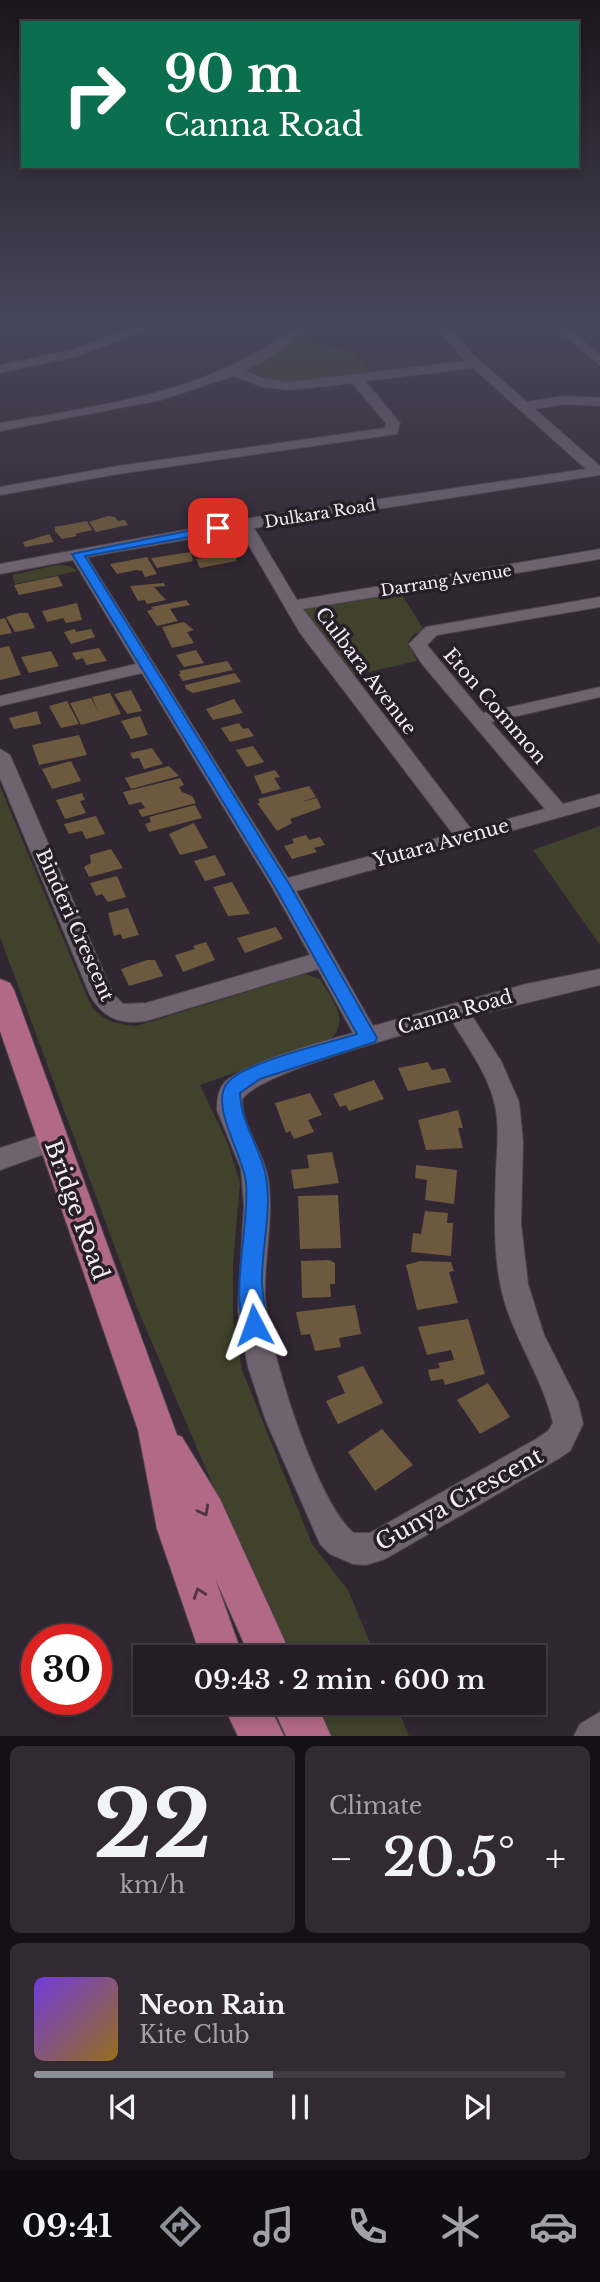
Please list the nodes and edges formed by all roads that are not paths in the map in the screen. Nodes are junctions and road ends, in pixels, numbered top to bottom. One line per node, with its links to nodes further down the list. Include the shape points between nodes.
1 (109, 407): 4 (street)
2 (380, 407): 6 (street, via 394,423 391,431)
3 (528, 407): 5 (street)
4 (0, 427)
5 (598, 471): 7 (street, Dulkara Road)
6 (0, 491)
7 (244, 524): 8 (street, Dulkara Road); 12 (street, Culbara Avenue)
8 (78, 554): 10 (street, Dulkara Road); 13 (street)
9 (600, 554): 12 (street, Darrang Avenue)
10 (0, 569)
11 (600, 602): 16 (street, Eton Common, via 432,631 421,638 420,650)
12 (292, 606): 20 (street, Culbara Avenue)
13 (148, 666): 15 (street); 21 (street)
14 (600, 692): 16 (street)
15 (0, 701)
16 (480, 719): 19 (street, Eton Common)
17 (0, 755): 22 (street, Binderi Crescent, via 102,995 115,1011 126,1015 146,1012)
18 (600, 800): 19 (street, Yutara Avenue)
19 (558, 811): 20 (street, Yutara Avenue)
20 (466, 836): 21 (street, Yutara Avenue)
21 (283, 887): 22 (street)
22 (324, 959): 26 (street)
23 (600, 977): 25 (street, Canna Road, via 559,982)
24 (0, 989): 28 (main road, Bridge Road)
25 (458, 1012): 26 (street, Canna Road); 27 (street, Gunya Crescent, via 497,1076 507,1102 508,1224 514,1284 531,1338 563,1402 568,1424 559,1441 547,1450 374,1548 349,1548 326,1526 260,1360 252,1300 254,1166 231,1112)
26 (368, 1038): 27 (street, Canna Road, via 254,1074)
27 (234, 1087)
28 (52, 1141): 29 (street); 30 (main road, Bridge Road)
29 (0, 1159)
30 (157, 1430): 31 (main road, Bridge Road, one-way to 30, via 177,1529); 32 (main road, Bridge Road, one-way to 32, via 206,1513)
31 (218, 1645)
32 (266, 1645)
33 (245, 1715): 37 (main road)
34 (249, 1715): 38 (main road)
35 (299, 1715): 39 (main road)
36 (600, 1730): 40 (street)
37 (251, 1736)
38 (262, 1736)
39 (309, 1736)
40 (592, 1736)

